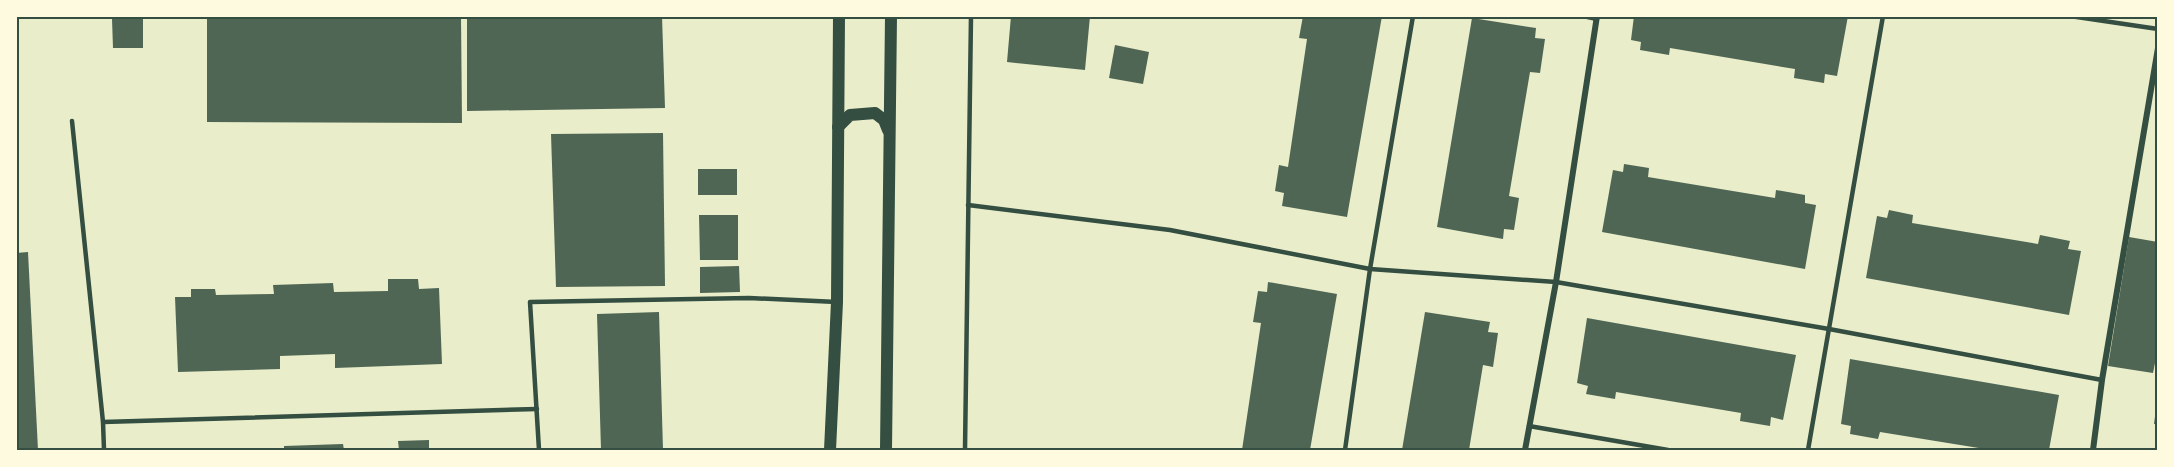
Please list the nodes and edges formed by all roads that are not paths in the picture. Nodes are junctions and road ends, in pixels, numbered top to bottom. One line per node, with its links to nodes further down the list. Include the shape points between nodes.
1 (838, 16): 12 (main road)
2 (891, 16): 13 (main road)
3 (971, 16): 14 (lane)
4 (1413, 16): 15 (lane)
5 (1583, 16): 8 (lane)
6 (1883, 16): 18 (lane)
7 (2070, 16): 9 (lane)
8 (1597, 18): 16 (street)
9 (2157, 29)
10 (2157, 48): 19 (street)
11 (72, 121): 21 (lane)
12 (838, 127): 13 (main road, via 850,115 875,113 884,120); 17 (main road)
13 (890, 134): 26 (main road)
14 (968, 205): 15 (lane, via 1170,230); 27 (lane)
15 (1370, 268): 16 (lane); 28 (lane)
16 (1556, 282): 18 (lane); 22 (street)
17 (837, 302): 20 (lane, via 750,298 530,302); 25 (main road)
18 (1829, 329): 19 (lane); 31 (lane)
19 (2102, 380): 32 (street)
20 (537, 409): 21 (lane); 24 (lane)
21 (103, 422): 23 (lane)
22 (1529, 426): 29 (street); 30 (lane)
23 (104, 450)
24 (539, 450)
25 (830, 450)
26 (886, 450)
27 (965, 450)
28 (1345, 450)
29 (1525, 450)
30 (1668, 450)
31 (1808, 450)
32 (2093, 450)

